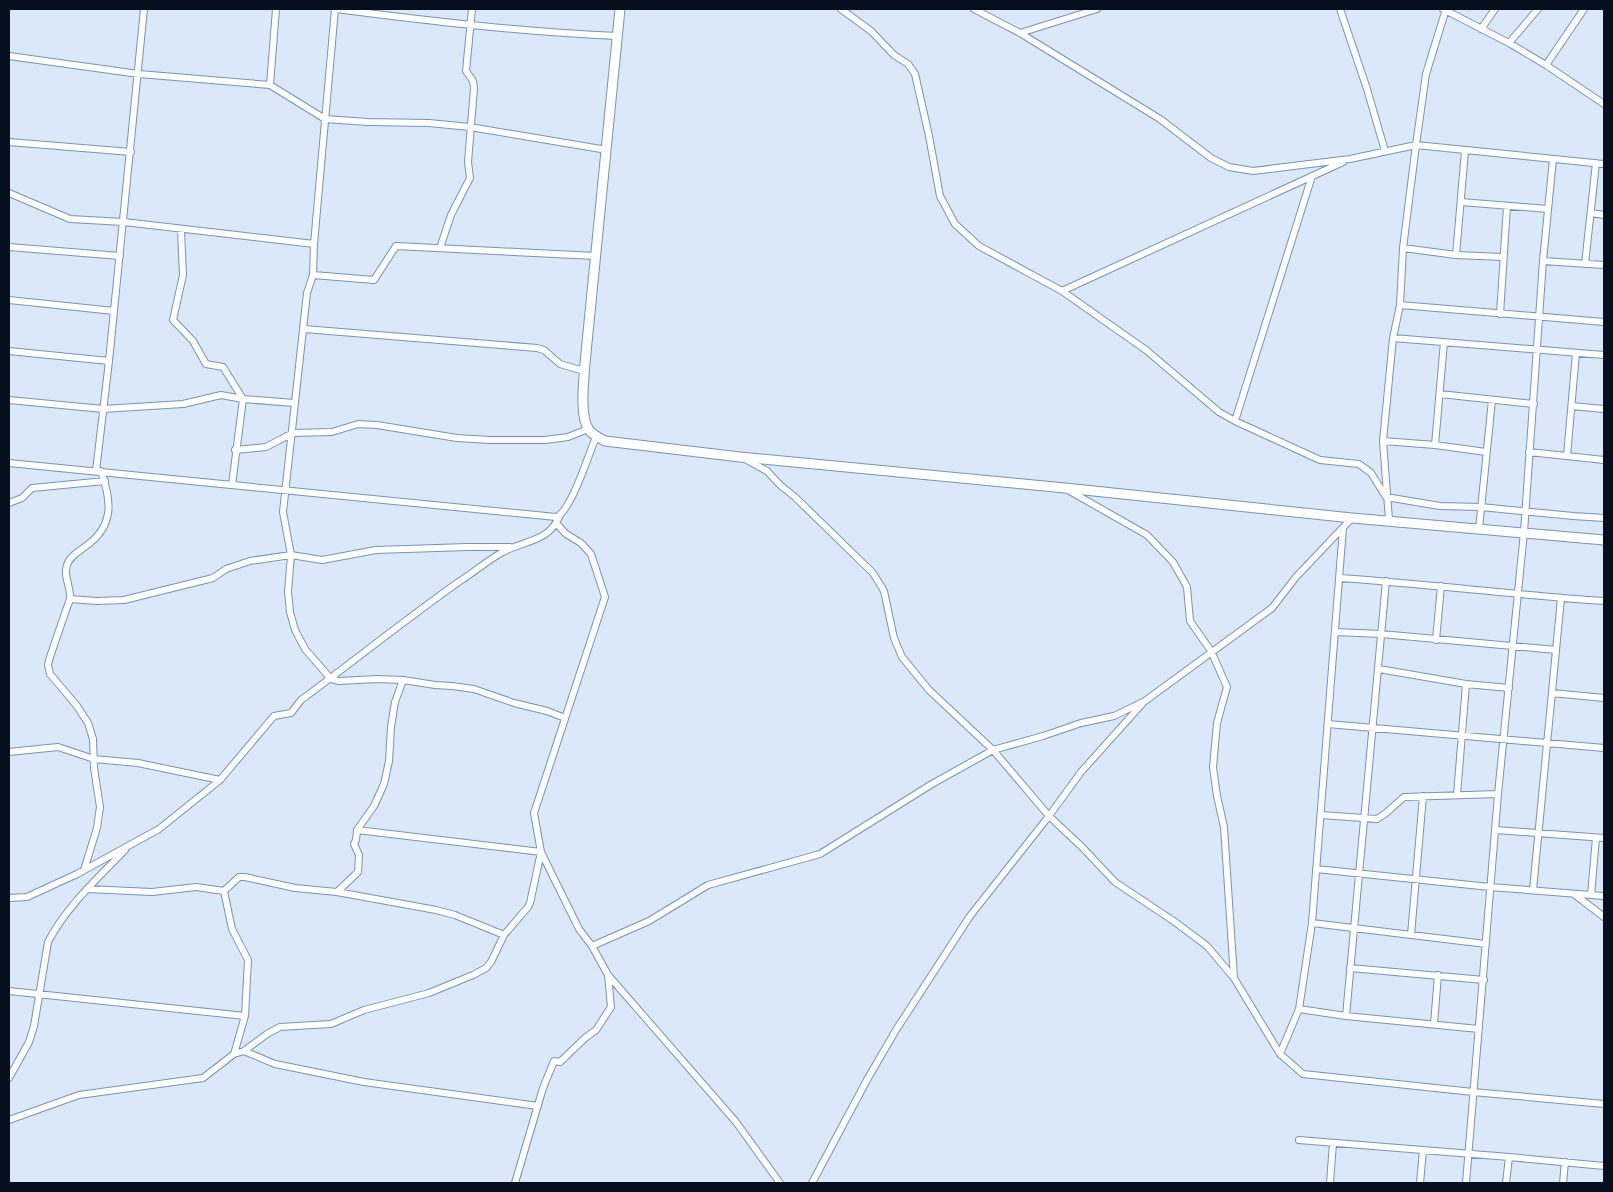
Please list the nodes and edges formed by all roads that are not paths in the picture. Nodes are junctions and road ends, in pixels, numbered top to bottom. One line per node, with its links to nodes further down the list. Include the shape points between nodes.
1 (144, 9): 21 (street)
2 (276, 9): 22 (street)
3 (335, 9): 14 (street); 24 (street)
4 (472, 9): 14 (street)
5 (620, 9): 17 (street)
6 (841, 9): 57 (street, via 871,30 915,74 940,196 955,224 979,246)
7 (974, 9): 16 (street)
8 (1098, 9): 16 (street)
9 (1340, 9): 30 (street)
10 (1445, 9): 15 (street); 27 (street, via 1426,74)
11 (1495, 9): 15 (street)
12 (1538, 9): 18 (street)
13 (1584, 9): 20 (street)
14 (471, 26): 17 (street); 25 (street, via 466,71 474,88)
15 (1481, 29): 18 (street)
16 (1020, 33): 32 (street, via 1160,119 1211,158 1229,167 1253,171)
17 (618, 36): 28 (street)
18 (1509, 43): 20 (street)
19 (9, 56): 21 (street)
20 (1546, 65): 23 (street)
21 (139, 74): 22 (street); 31 (street)
22 (270, 85): 24 (street)
23 (1604, 104)
24 (325, 119): 25 (street, via 429,122); 45 (street)
25 (470, 127): 28 (street); 47 (street, via 470,178 451,215)
26 (9, 142): 31 (street)
27 (1416, 145): 29 (street); 30 (street); 48 (street)
28 (607, 150): 51 (street)
29 (1465, 150): 33 (street); 38 (street)
30 (1385, 151): 32 (street)
31 (131, 152): 43 (street)
32 (1350, 159): 36 (street)
33 (1553, 159): 34 (street); 40 (street)
34 (1596, 163): 35 (street); 41 (street)
35 (1604, 164)
36 (1312, 176): 57 (street); 82 (street)
37 (9, 194): 43 (street, via 70,219)
38 (1461, 202): 39 (street); 49 (street)
39 (1507, 206): 40 (street); 52 (street)
40 (1548, 209): 53 (street)
41 (1591, 213): 42 (street); 54 (street)
42 (1604, 214)
43 (124, 222): 44 (street); 50 (street)
44 (181, 230): 45 (street); 74 (street, via 182,274 174,320 193,340 206,364 224,367)
45 (314, 244): 56 (street)
46 (9, 247): 50 (street)
47 (440, 248): 51 (street); 56 (street, via 396,246 374,280)
48 (1403, 248): 49 (street); 59 (street)
49 (1456, 255): 52 (street)
50 (120, 256): 60 (street)
51 (595, 256): 72 (street)
52 (1503, 258): 61 (street)
53 (1543, 261): 54 (street); 62 (street)
54 (1585, 264): 55 (street)
55 (1604, 265)
56 (313, 276): 64 (street)
57 (1062, 291): 82 (street, via 1146,350 1219,412)
58 (9, 300): 60 (street)
59 (1400, 305): 61 (street); 65 (street)
60 (114, 312): 71 (street)
61 (1500, 314): 62 (street)
62 (1540, 317): 63 (street); 67 (street)
63 (1604, 322)
64 (304, 329): 72 (street, via 537,348 560,364); 77 (street)
65 (1393, 338): 66 (street); 86 (street)
66 (1444, 342): 67 (street); 73 (street)
67 (1538, 350): 69 (street); 78 (street)
68 (9, 351): 71 (street)
69 (1576, 353): 70 (street); 79 (street)
70 (1604, 355)
71 (109, 361): 80 (street)
72 (584, 371): 83 (street, via 583,415)
73 (1440, 394): 76 (street); 87 (street)
74 (243, 399): 77 (street); 80 (street, via 221,395 183,404); 88 (street)
75 (9, 400): 80 (street)
76 (1492, 400): 78 (street); 89 (street)
77 (294, 403): 84 (street)
78 (1534, 404): 90 (street)
79 (1572, 406): 81 (street); 91 (street)
80 (103, 409): 95 (street)
81 (1604, 410)
82 (1235, 421): 100 (street, via 1320,460 1359,464 1371,472)
83 (588, 429): 84 (street, via 568,437 545,440 457,438 368,424 332,432); 85 (street)
84 (292, 433): 88 (street, via 266,447); 99 (street)
85 (596, 436): 92 (street, via 605,441); 104 (street, via 573,496)
86 (1383, 441): 87 (street); 100 (street)
87 (1434, 445): 89 (street)
88 (236, 450): 97 (street)
89 (1486, 452): 102 (street)
90 (1529, 452): 91 (street); 103 (street)
91 (1567, 456): 93 (street)
92 (740, 457): 98 (street); 143 (street, via 767,470 873,573 884,591 894,638 902,657 929,690)
93 (1604, 460)
94 (9, 463): 95 (street)
95 (99, 471): 96 (street); 97 (street)
96 (105, 480): 101 (street, via 32,488 22,498); 120 (street, via 109,514 100,534 67,564)
97 (232, 485): 99 (street)
98 (1065, 488): 105 (street); 127 (street, via 1146,535 1173,562 1187,586 1190,621)
99 (284, 490): 104 (street, via 528,515); 114 (street, via 282,512)
100 (1386, 497): 102 (street, via 1440,506); 107 (street)
101 (9, 503)
102 (1481, 507): 103 (street); 110 (street)
103 (1524, 512): 106 (street); 111 (street)
104 (560, 515): 108 (street)
105 (1352, 518): 107 (street); 109 (street)
106 (1604, 518)
107 (1389, 520): 110 (street)
108 (557, 524): 113 (street, via 535,540); 136 (street, via 591,554 605,597)
109 (1343, 528): 115 (street); 127 (street, via 1296,577 1272,608)
110 (1479, 528): 111 (street)
111 (1524, 532): 112 (street); 118 (street)
112 (1604, 540)
113 (515, 547): 114 (street, via 376,550 322,560); 129 (street, via 428,603)
114 (291, 555): 120 (street, via 250,560 213,578 124,600); 129 (street, via 288,592 295,630 305,650)
115 (1339, 578): 116 (street); 122 (street)
116 (1386, 581): 117 (street); 123 (street)
117 (1441, 586): 118 (street); 124 (street)
118 (1518, 595): 119 (street); 125 (street)
119 (1561, 598): 121 (street); 126 (street)
120 (70, 599): 145 (street, via 48,666 50,674 88,722)
121 (1604, 601)
122 (1335, 632): 123 (street); 137 (street)
123 (1381, 634): 124 (street); 128 (street)
124 (1436, 640): 125 (street)
125 (1513, 646): 126 (street); 132 (street)
126 (1556, 650): 133 (street)
127 (1212, 652): 135 (street); 183 (street, via 1227,687 1216,723 1213,767 1224,827)
128 (1379, 669): 131 (street); 138 (street)
129 (331, 679): 130 (street); 146 (street, via 301,700 291,713 274,716)
130 (403, 680): 136 (street, via 474,689); 153 (street, via 392,718 384,784 374,806)
131 (1466, 684): 132 (street); 139 (street)
132 (1509, 688): 140 (street)
133 (1552, 693): 134 (street); 141 (street)
134 (1604, 698)
135 (1144, 700): 143 (street, via 1114,716); 151 (street, via 1081,772)
136 (565, 718): 159 (street, via 534,814)
137 (1328, 724): 138 (street); 150 (street)
138 (1373, 728): 139 (street); 152 (street)
139 (1462, 736): 140 (street); 148 (street)
140 (1504, 739): 141 (street); 147 (street)
141 (1547, 744): 142 (street); 155 (street)
142 (1604, 748)
143 (993, 750): 151 (street); 179 (street, via 820,854 708,885 649,921)
144 (9, 752): 145 (street, via 58,747)
145 (94, 759): 146 (street, via 138,763); 161 (street, via 100,807)
146 (220, 780): 158 (street, via 159,828)
147 (1498, 794): 148 (street); 154 (street)
148 (1457, 795): 149 (street)
149 (1423, 796): 152 (street, via 1404,797 1377,819); 163 (street)
150 (1321, 815): 152 (street); 160 (street)
151 (1049, 816): 183 (street, via 1115,882 1207,946); 209 (street, via 970,916 896,1030)
152 (1364, 819): 162 (street)
153 (357, 830): 159 (street); 168 (street, via 354,844 359,855 358,872)
154 (1496, 830): 155 (street); 164 (street)
155 (1538, 833): 156 (street); 166 (street)
156 (1596, 838): 157 (street); 170 (street)
157 (1604, 838)
158 (129, 845): 161 (street); 165 (street)
159 (542, 852): 176 (street, via 528,907); 179 (street, via 579,930)
160 (1316, 869): 162 (street); 174 (street)
161 (84, 870): 172 (street, via 26,897)
162 (1359, 874): 163 (street); 175 (street)
163 (1417, 879): 164 (street); 177 (street)
164 (1490, 887): 166 (street); 178 (street)
165 (87, 890): 167 (street, via 152,892 196,887); 186 (street, via 48,942)
166 (1533, 890): 169 (street)
167 (224, 892): 168 (street, via 239,878 245,877 295,888); 188 (street, via 232,929 248,960)
168 (337, 892): 176 (street, via 436,910)
169 (1573, 894): 170 (street); 173 (street)
170 (1591, 895): 171 (street)
171 (1604, 896)
172 (9, 898)
173 (1604, 917)
174 (1312, 923): 175 (street); 187 (street)
175 (1353, 927): 177 (street); 180 (street)
176 (504, 935): 192 (street, via 491,962 473,975 429,993 364,1010 331,1024 280,1027)
177 (1411, 935): 178 (street)
178 (1486, 944): 184 (street)
179 (592, 946): 182 (street)
180 (1350, 968): 181 (street); 189 (street)
181 (1438, 975): 184 (street); 190 (street)
182 (608, 976): 198 (street, via 610,1007 596,1030 560,1062 554,1062); 208 (street, via 736,1122)
183 (1234, 978): 194 (street)
184 (1484, 980): 191 (street)
185 (9, 991): 186 (street)
186 (40, 995): 188 (street); 195 (street, via 29,1042)
187 (1298, 1009): 189 (street); 194 (street)
188 (245, 1016): 193 (street)
189 (1346, 1016): 190 (street)
190 (1434, 1024): 191 (street)
191 (1479, 1029): 196 (street)
192 (244, 1051): 193 (street); 198 (street, via 275,1064 346,1078)
193 (234, 1054): 199 (street, via 203,1078 79,1095)
194 (1280, 1054): 196 (street, via 1303,1074)
195 (9, 1078)
196 (1473, 1092): 197 (street); 203 (street)
197 (1604, 1104)
198 (538, 1106): 207 (street)
199 (9, 1120)
200 (1299, 1140): 201 (street)
201 (1333, 1143): 202 (street); 210 (street)
202 (1423, 1150): 203 (street); 211 (street)
203 (1469, 1154): 204 (street); 212 (street)
204 (1509, 1157): 205 (street); 213 (street)
205 (1565, 1162): 206 (street); 214 (street)
206 (1604, 1166)
207 (515, 1183)
208 (780, 1183)
209 (812, 1183)
210 (1330, 1183)
211 (1420, 1183)
212 (1466, 1183)
213 (1506, 1183)
214 (1563, 1183)

